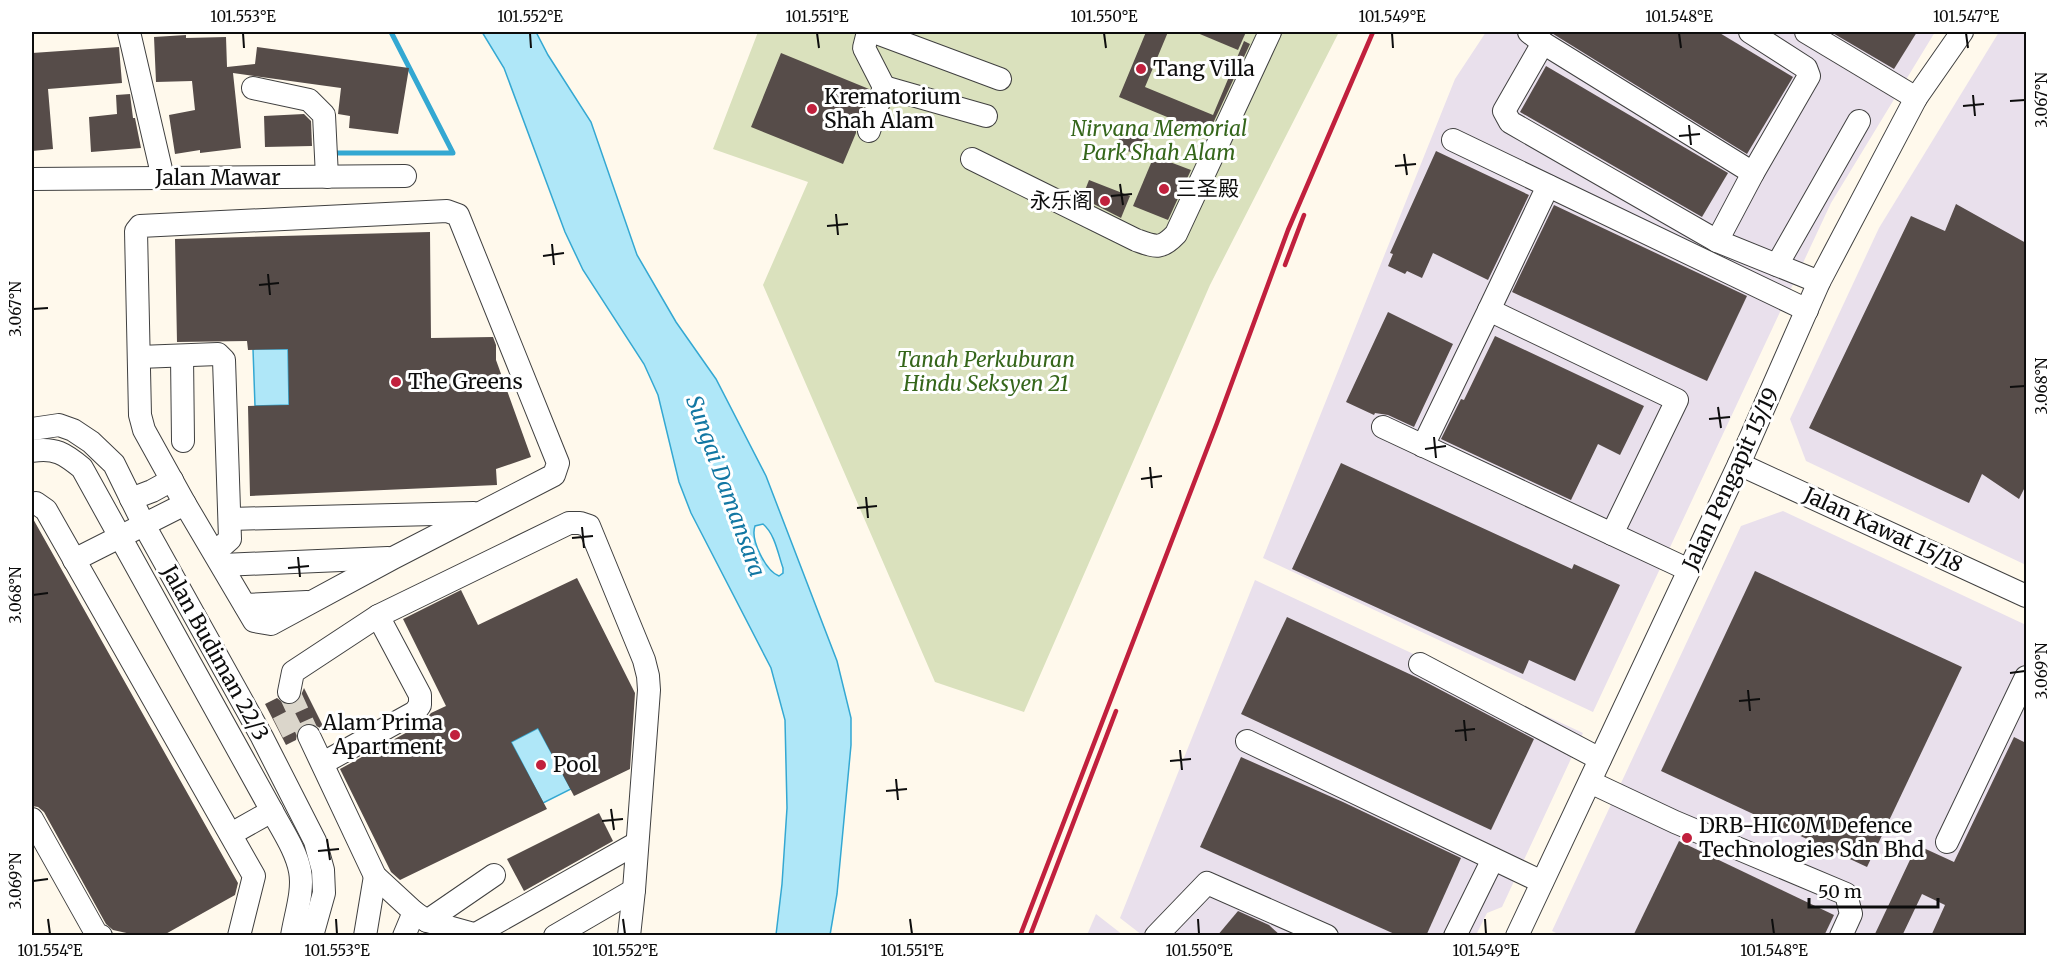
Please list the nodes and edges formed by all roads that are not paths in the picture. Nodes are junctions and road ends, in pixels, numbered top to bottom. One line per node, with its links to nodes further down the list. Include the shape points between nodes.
1 (129, 32): 21 (street)
2 (868, 32): 10 (street, via 864,48)
3 (874, 32): 9 (street)
4 (1270, 32): 17 (street, via 1176,234 1167,244 1155,247 1136,240)
5 (1750, 32): 18 (street, via 1806,68 1809,76)
6 (1806, 32): 12 (street)
7 (1962, 32): 12 (street, Jalan Pengapit 15/19)
8 (1536, 37): 18 (street); 24 (street, via 1504,111 1510,122)
9 (1000, 79)
10 (884, 87): 13 (street); 15 (street)
11 (253, 88): 20 (street, via 309,100 324,115)
12 (1916, 98): 26 (street, Jalan Pengapit 15/19)
13 (986, 116)
14 (1859, 121): 25 (street)
15 (869, 131)
16 (1453, 140): 23 (street)
17 (972, 159)
18 (1753, 173): 24 (street)
19 (405, 176): 20 (street, Jalan Mawar)
20 (327, 177): 21 (street, Jalan Mawar)
21 (163, 178): 22 (street, Jalan Mawar)
22 (32, 179)
23 (1548, 186): 27 (street); 28 (street)
24 (1717, 240): 25 (street)
25 (1777, 265): 26 (street)
26 (1820, 282): 28 (street, Jalan Pengapit 15/19)
27 (1490, 310): 34 (street); 44 (street, via 1677,400)
28 (1807, 310): 36 (street, Jalan Pengapit 15/19)
29 (182, 356): 30 (street); 33 (street); 42 (street, via 218,354 224,360)
30 (139, 357): 37 (street, via 144,430); 41 (street, via 136,231 140,226 447,211 458,215 558,463 554,475)
31 (1383, 427): 34 (street)
32 (32, 429): 38 (street, Jalan Budiman 22/3, via 59,425 91,442 114,464)
33 (183, 441)
34 (1423, 446): 44 (street)
35 (32, 451): 45 (street, Jalan Budiman 22/3, via 63,453 82,468)
36 (1739, 464): 49 (street, Jalan Pengapit 15/19); 50 (street, Jalan Kawat 15/18)
37 (172, 480): 38 (street); 40 (street)
38 (131, 499): 43 (street, Jalan Budiman 22/3)
39 (32, 504): 48 (street, via 46,510)
40 (185, 504): 43 (street); 46 (street)
41 (479, 513): 42 (street); 47 (street)
42 (230, 519): 46 (street, via 230,539)
43 (144, 525): 45 (street); 56 (street, Jalan Budiman 22/3)
44 (1612, 534): 49 (street)
45 (121, 537): 48 (street); 59 (street, Jalan Budiman 22/3)
46 (217, 556): 47 (street); 47 (street, via 245,605 314,602)
47 (393, 558)
48 (74, 560): 65 (street)
49 (1689, 570): 60 (street, Jalan Pengapit 15/19)
50 (2026, 596)
51 (378, 616): 54 (street, via 293,672); 61 (street, via 420,695 420,705 415,712); 67 (street, via 569,524 589,526 648,676)
52 (1420, 664): 60 (street)
53 (2026, 677): 55 (street)
54 (289, 692)
55 (2019, 710): 66 (street)
56 (270, 732): 59 (street); 79 (street, Jalan Budiman 22/3, via 323,870 324,893)
57 (309, 736): 61 (street)
58 (1247, 741): 68 (street)
59 (239, 751): 63 (street, Jalan Budiman 22/3)
60 (1600, 759): 62 (street, Jalan Pengapit 15/19)
61 (323, 763): 70 (street)
62 (1590, 782): 71 (street, Jalan Pengapit 15/19); 87 (street, via 1846,894 1851,914)
63 (272, 811): 65 (street); 78 (street, Jalan Budiman 22/3, via 300,871)
64 (32, 819): 76 (street)
65 (231, 834): 77 (street, via 254,876)
66 (1947, 842)
67 (637, 843): 72 (street); 75 (street)
68 (1493, 859): 71 (street); 86 (street)
69 (494, 875): 73 (street)
70 (375, 876): 73 (street); 80 (street)
71 (1542, 882): 74 (street, Jalan Pengapit 15/19)
72 (634, 890): 82 (street); 83 (street)
73 (421, 917): 75 (street); 81 (street)
74 (1522, 934)
75 (478, 935)
76 (101, 936)
77 (239, 936)
78 (292, 936)
79 (312, 936)
80 (365, 936)
81 (404, 936)
82 (555, 936)
83 (629, 936)
84 (1156, 936): 85 (street, via 1207,883)
85 (1327, 936)
86 (1455, 936)
87 (1841, 936)

